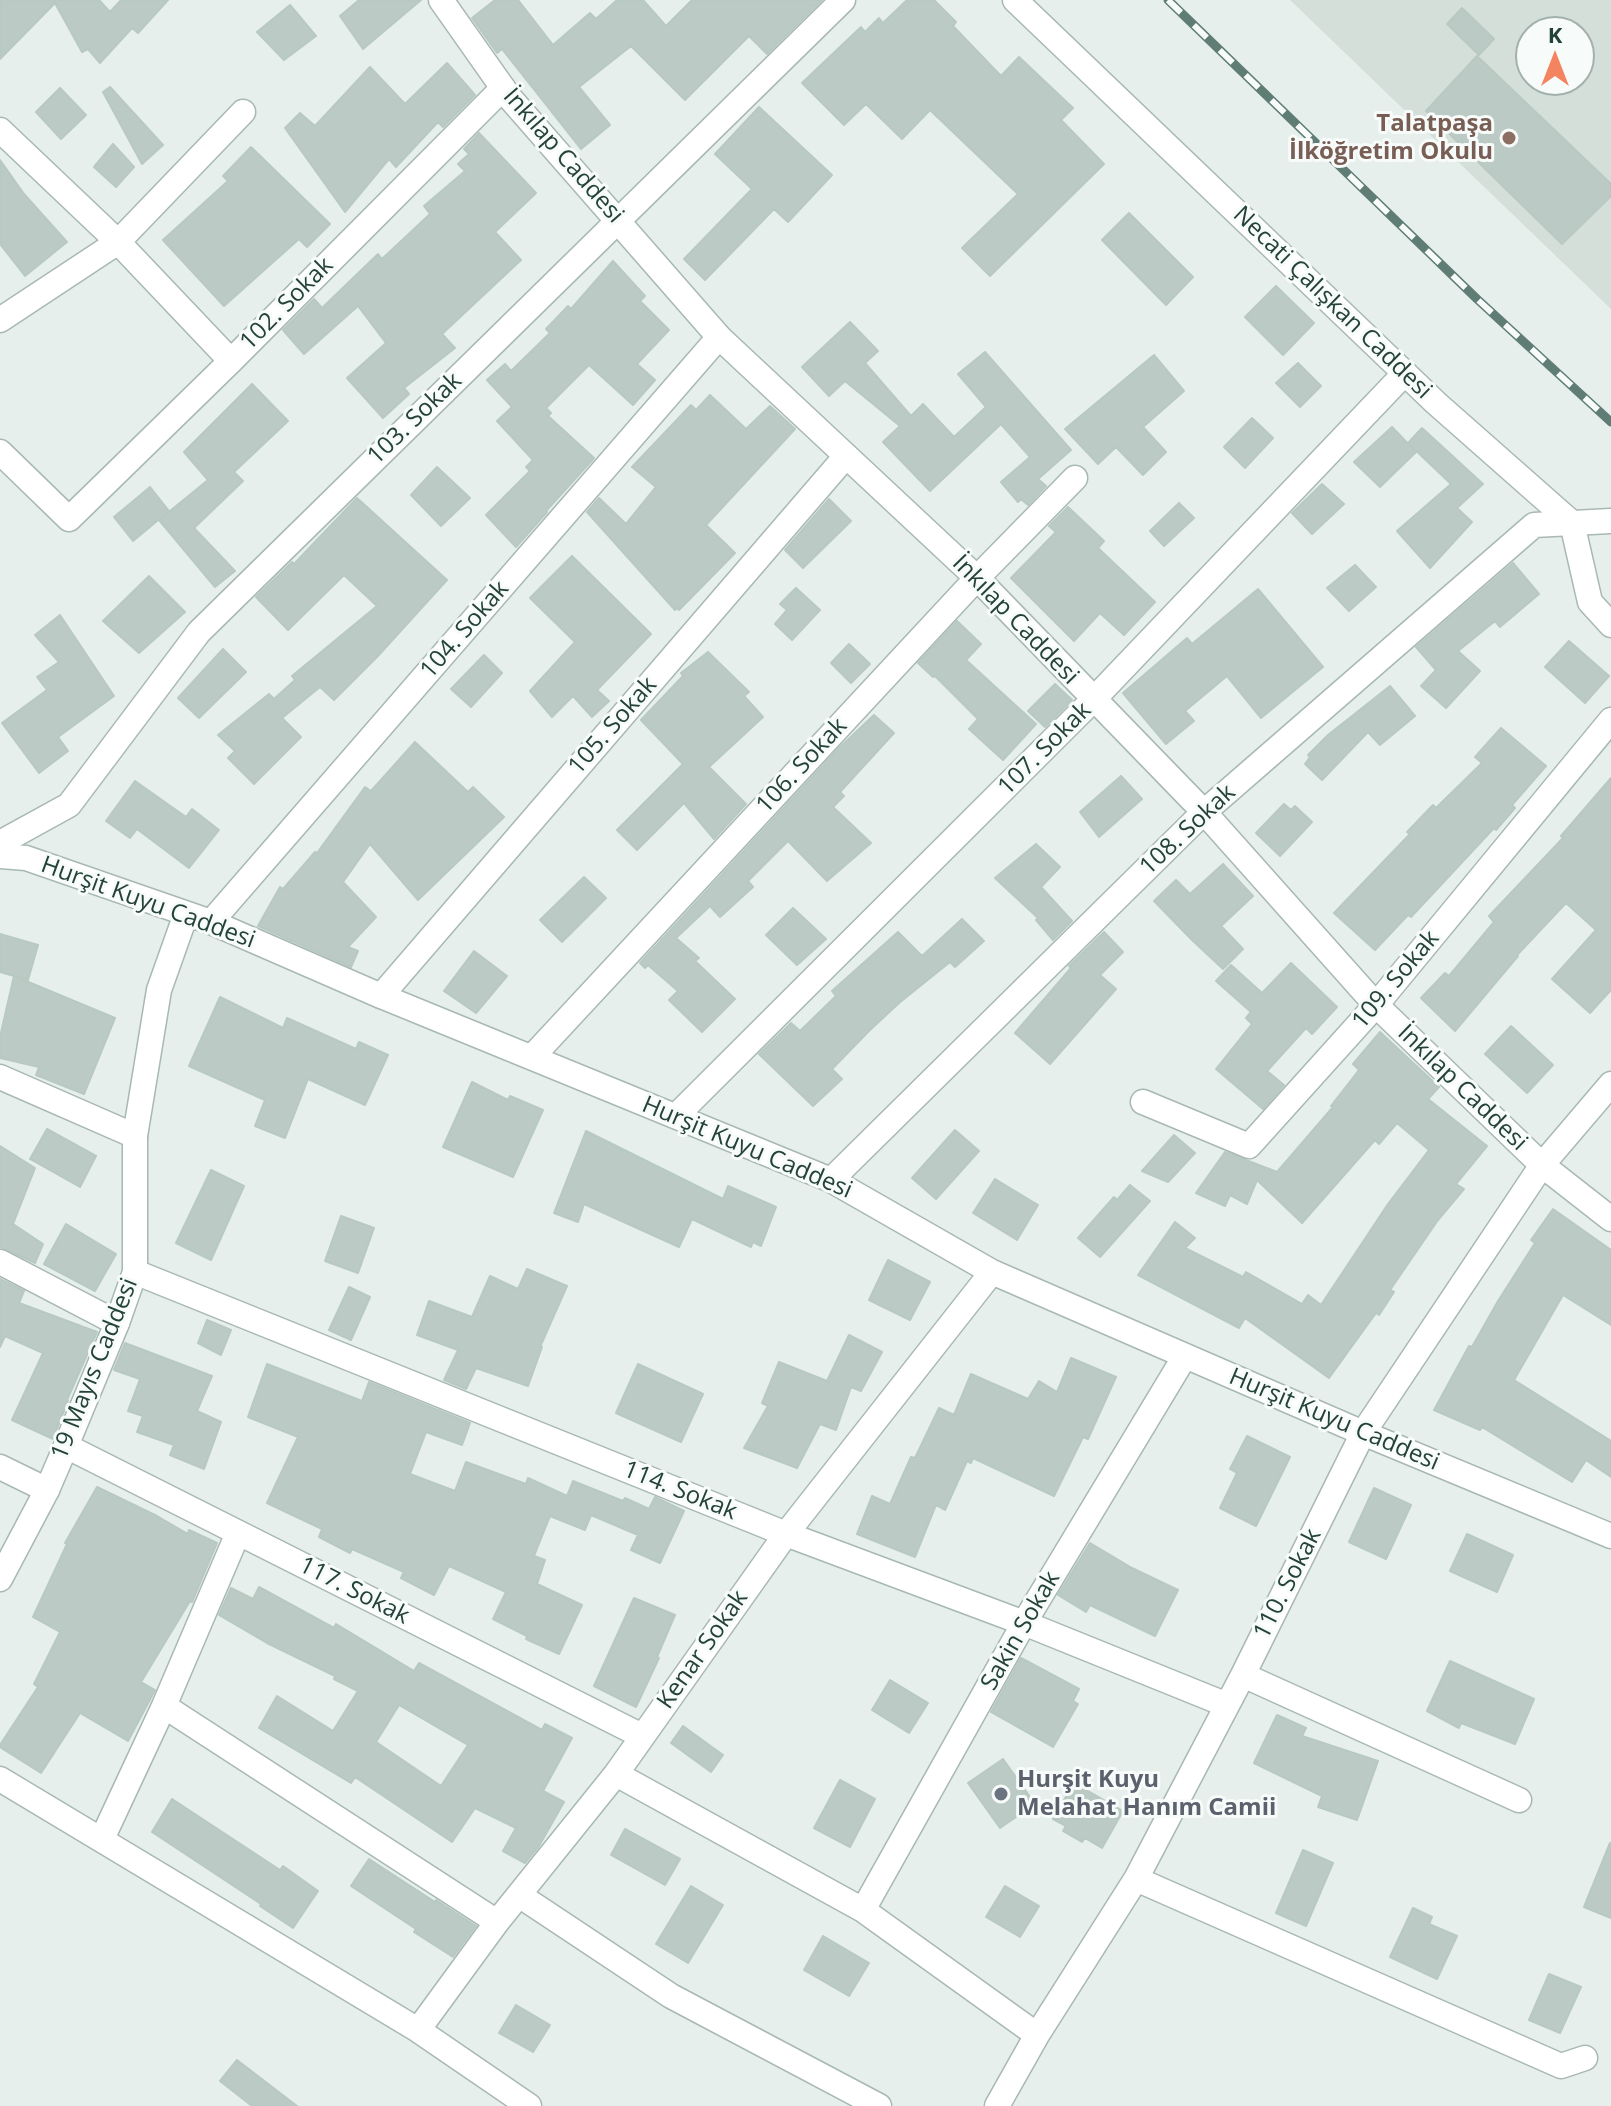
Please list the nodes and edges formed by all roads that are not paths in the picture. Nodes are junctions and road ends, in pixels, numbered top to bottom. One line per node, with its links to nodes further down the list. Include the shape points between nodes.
1 (441, 0): 4 (street, İnkılap Caddesi)
2 (843, 0): 7 (street, 103. Sokak)
3 (1015, 0): 12 (street, Necati Çalışkan Caddesi)
4 (503, 88): 7 (street, İnkılap Caddesi); 11 (street, 102. Sokak)
5 (243, 112): 8 (street)
6 (0, 130): 8 (street)
7 (619, 220): 10 (street, İnkılap Caddesi); 23 (street, 103. Sokak, via 199,632 69,805)
8 (118, 242): 9 (street); 11 (street)
9 (0, 320)
10 (719, 337): 14 (street, İnkılap Caddesi); 26 (street, 104. Sokak)
11 (231, 361): 13 (street, 102. Sokak, via 69,519)
12 (1405, 373): 17 (street, Necati Çalışkan Caddesi); 20 (street, 107. Sokak)
13 (0, 452)
14 (846, 456): 18 (street, İnkılap Caddesi); 27 (street, 105. Sokak)
15 (1075, 478): 18 (street, 106. Sokak)
16 (1611, 521): 17 (street, 108. Sokak)
17 (1572, 523): 19 (street, via 1590,602); 22 (street, 108. Sokak, via 1534,525)
18 (977, 578): 20 (street, İnkılap Caddesi); 29 (street, 106. Sokak)
19 (1611, 625)
20 (1093, 700): 22 (street, İnkılap Caddesi); 33 (street, 107. Sokak)
21 (1611, 720): 28 (street, 109. Sokak)
22 (1204, 812): 28 (street, İnkılap Caddesi); 36 (street, 108. Sokak)
23 (0, 843)
24 (0, 856): 25 (street, Hurşit Kuyu Caddesi, via 26,858)
25 (186, 914): 26 (street, Hurşit Kuyu Caddesi); 34 (street, 19 Mayıs Caddesi, via 159,990)
26 (211, 922): 27 (street, Hurşit Kuyu Caddesi)
27 (381, 996): 29 (street, Hurşit Kuyu Caddesi)
28 (1376, 1005): 32 (street, 109. Sokak, via 1249,1146); 35 (street, İnkılap Caddesi)
29 (532, 1057): 33 (street, Hurşit Kuyu Caddesi)
30 (0, 1077): 34 (street)
31 (1611, 1084): 35 (street, 110. Sokak)
32 (1143, 1102)
33 (676, 1116): 36 (street, Hurşit Kuyu Caddesi)
34 (135, 1136): 39 (street, 19 Mayıs Caddesi)
35 (1542, 1165): 37 (street, İnkılap Caddesi); 43 (street, 110. Sokak)
36 (831, 1180): 40 (street, Hurşit Kuyu Caddesi)
37 (1611, 1219)
38 (0, 1262): 41 (street)
39 (135, 1272): 41 (street, 19 Mayıs Caddesi); 48 (street, 114. Sokak)
40 (992, 1272): 42 (street, Hurşit Kuyu Caddesi); 48 (street, Kenar Sokak)
41 (117, 1323): 44 (street, 19 Mayıs Caddesi)
42 (1185, 1356): 43 (street, Hurşit Kuyu Caddesi); 51 (street, Sakin Sokak)
43 (1363, 1433): 49 (street, Hurşit Kuyu Caddesi); 52 (street, 110. Sokak)
44 (66, 1446): 46 (street, 19 Mayıs Caddesi); 47 (street, 117. Sokak)
45 (0, 1467): 46 (street)
46 (47, 1490): 50 (street, 19 Mayıs Caddesi)
47 (238, 1533): 54 (street); 55 (street, 117. Sokak)
48 (786, 1534): 51 (street, 114. Sokak); 55 (street, Kenar Sokak)
49 (1611, 1536)
50 (0, 1579)
51 (1024, 1623): 53 (street, 114. Sokak); 62 (street, Sakin Sokak)
52 (1243, 1675): 53 (street, 110. Sokak); 58 (street)
53 (1227, 1705): 60 (street, 110. Sokak)
54 (164, 1706): 59 (street); 63 (street)
55 (642, 1736): 56 (street, Kenar Sokak)
56 (616, 1774): 61 (street, Kenar Sokak); 62 (street)
57 (0, 1779): 59 (street)
58 (1519, 1800)
59 (102, 1839): 64 (street)
60 (1136, 1879): 65 (street, 110. Sokak); 66 (street, via 1561,2066)
61 (519, 1895): 63 (street, Kenar Sokak); 68 (street, via 671,1996)
62 (863, 1910): 65 (street)
63 (497, 1922): 64 (street, Kenar Sokak)
64 (418, 2030): 67 (street)
65 (1037, 2035): 69 (street, 110. Sokak)
66 (1585, 2058)
67 (529, 2106)
68 (879, 2106)
69 (997, 2106)

